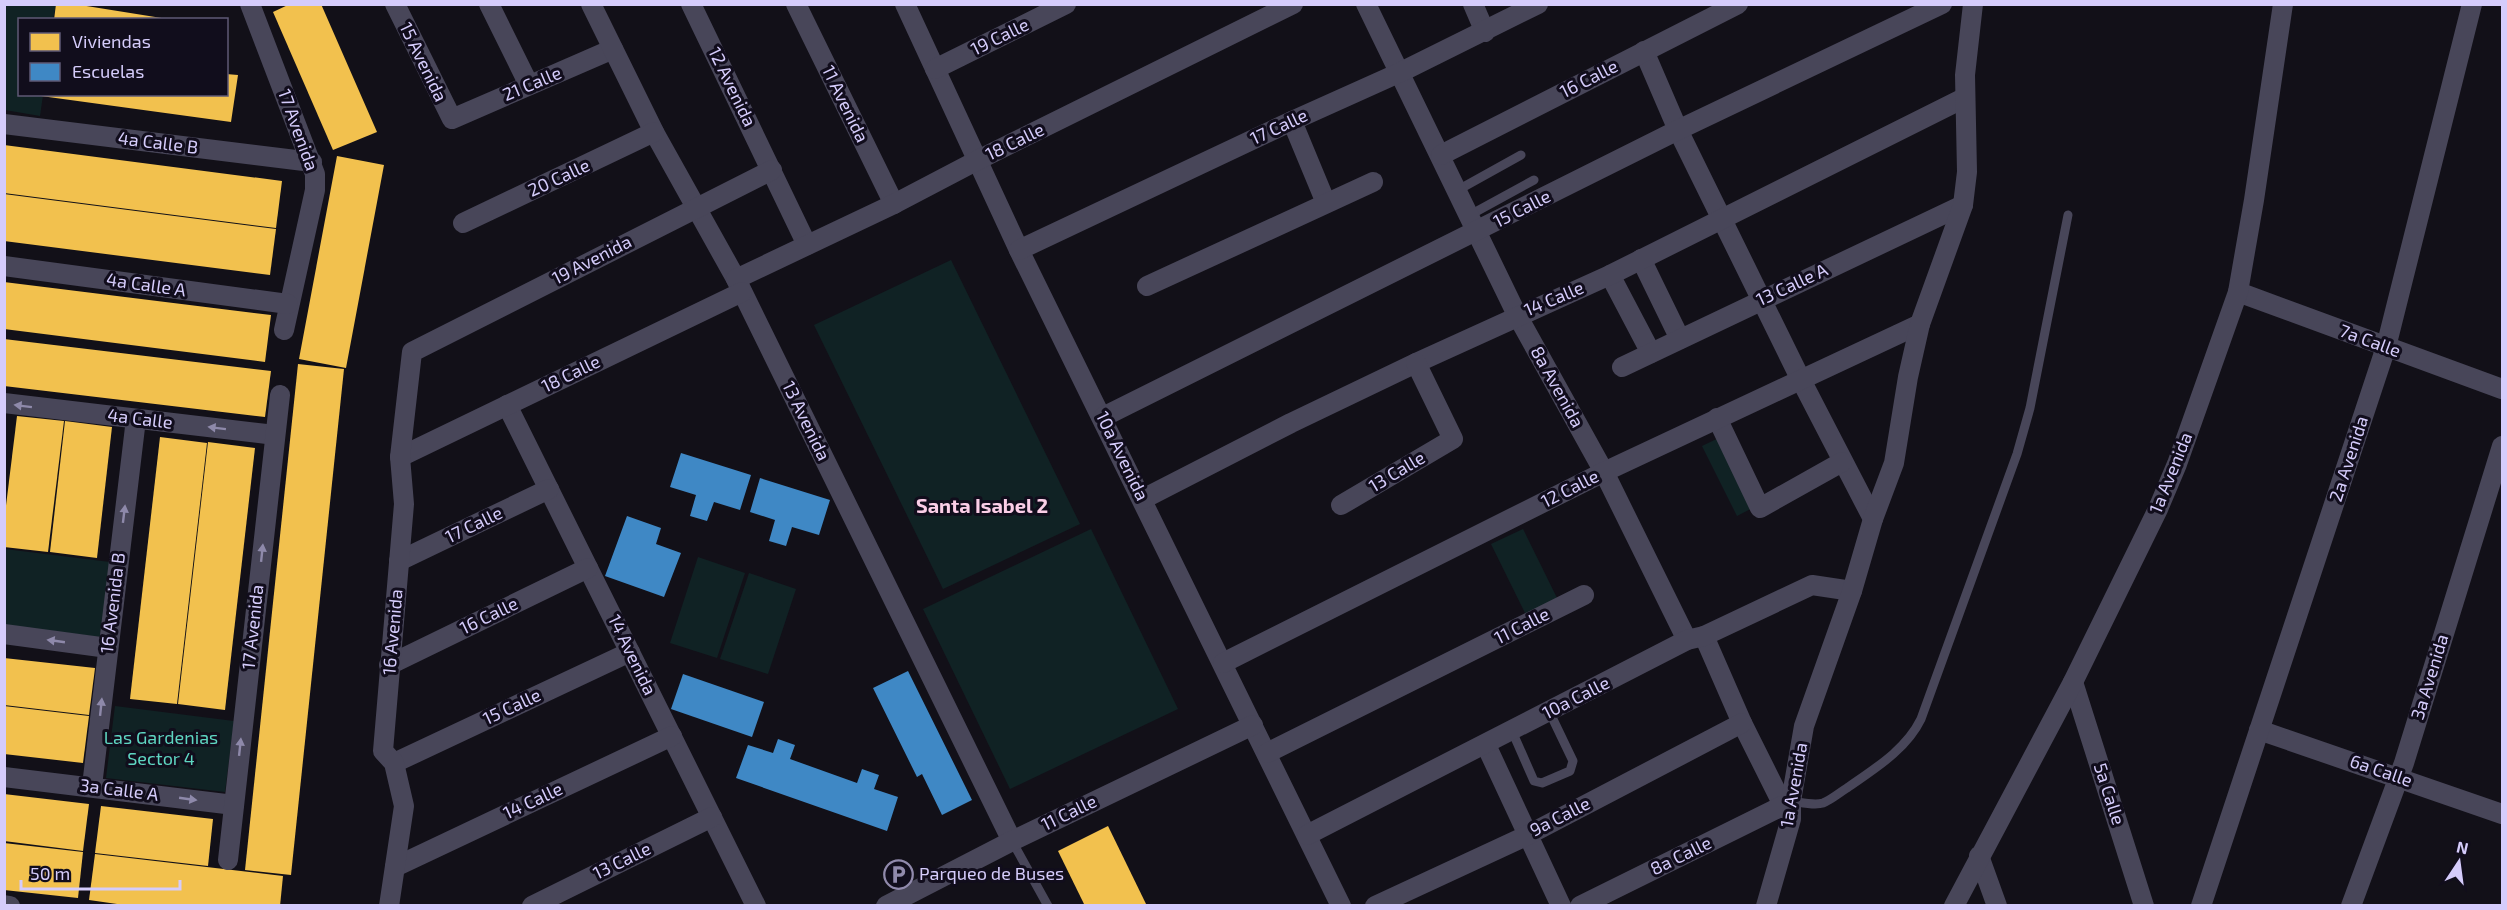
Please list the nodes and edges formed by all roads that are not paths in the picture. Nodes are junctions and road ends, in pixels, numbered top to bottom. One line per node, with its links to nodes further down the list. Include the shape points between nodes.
1 (250, 4): 33 (street, 17 Avenida)
2 (395, 4): 25 (street, 15 Avenida)
3 (489, 4): 23 (street)
4 (591, 4): 19 (street, 13 Avenida)
5 (691, 4): 34 (street, 12 Avenida)
6 (796, 4): 39 (street, 11 Avenida)
7 (905, 4): 21 (street, 10a Avenida)
8 (1066, 4): 21 (street, 19 Calle)
9 (1293, 4): 32 (street, 18 Calle)
10 (1366, 4): 22 (street, 8a Avenida)
11 (1473, 4): 18 (street)
12 (1538, 4): 18 (street, 17 Calle)
13 (1738, 4): 20 (street, 16 Calle)
14 (1942, 4): 28 (street, 15 Calle)
15 (1973, 4): 24 (street, 1a Avenida)
16 (2283, 4): 53 (street, 1a Avenida)
17 (2472, 4): 60 (street, 2a Avenida)
18 (1485, 32): 22 (street, 17 Calle)
19 (613, 49): 23 (street, 21 Calle); 29 (street, 13 Avenida)
20 (1644, 51): 28 (street); 30 (street, 16 Calle)
21 (934, 69): 32 (street, 10a Avenida)
22 (1401, 72): 26 (street, 17 Calle); 30 (street, 8a Avenida)
23 (529, 85): 25 (street, 21 Calle)
24 (1964, 98): 40 (street, 1a Avenida, via 1967,172); 43 (street, 14 Calle)
25 (452, 119)
26 (1292, 121): 38 (street); 47 (street, 17 Calle)
27 (4, 124): 33 (street, 4a Calle B)
28 (1678, 130): 43 (street); 45 (street, 15 Calle)
29 (654, 132): 41 (street, 13 Avenida); 44 (street, 20 Calle)
30 (1441, 155): 37 (street, 8a Avenida)
31 (1521, 155): 37 (lane)
32 (978, 160): 39 (street, 18 Calle); 47 (street, 10a Avenida)
33 (312, 162): 55 (street, 17 Avenida, via 315,190)
34 (772, 170): 41 (street, 19 Avenida); 46 (street, 12 Avenida)
35 (1534, 180): 45 (lane)
36 (1373, 182): 38 (street)
37 (1458, 190): 45 (street, 8a Avenida)
38 (1326, 203): 52 (street)
39 (894, 204): 46 (street, 18 Calle)
40 (1963, 205): 54 (street, 13 Calle A); 57 (street, 1a Avenida)
41 (694, 207): 51 (street, 13 Avenida); 61 (street, 19 Avenida)
42 (2068, 215): 106 (lane, via 2030,408 2017,454 1921,719 1915,731 1875,769 1829,800)
43 (1723, 219): 48 (street, 14 Calle); 54 (street)
44 (463, 223)
45 (1474, 224): 56 (street, 8a Avenida); 70 (street, 15 Calle)
46 (807, 245): 51 (street, 18 Calle)
47 (1019, 250): 70 (street, 10a Avenida)
48 (1641, 259): 50 (street, 14 Calle); 59 (street)
49 (4, 266): 55 (street, 4a Calle A)
50 (1610, 275): 56 (street, 14 Calle); 62 (street)
51 (739, 286): 69 (street, 18 Calle); 111 (street, 13 Avenida)
52 (1147, 286)
53 (2238, 292): 60 (street, 7a Calle); 92 (street, 1a Avenida, via 2158,509)
54 (1761, 299): 59 (street, 13 Calle A); 65 (street)
55 (288, 304): 58 (street, 17 Avenida)
56 (1517, 315): 63 (street, 14 Calle); 77 (street, 8a Avenida)
57 (1920, 324): 65 (street, 12 Calle); 81 (street, 1a Avenida, via 1894,462)
58 (284, 330)
59 (1680, 339): 62 (street, 13 Calle A)
60 (2386, 347): 66 (street, 7a Calle); 96 (street, 2a Avenida)
61 (412, 352): 75 (street, 16 Avenida)
62 (1651, 353): 64 (street, 13 Calle A)
63 (1416, 363): 79 (street, 14 Calle); 80 (street, 13 Calle, via 1453,439)
64 (1622, 367)
65 (1800, 378): 71 (street, 12 Calle); 76 (street)
66 (2502, 389)
67 (280, 394): 73 (street, 17 Avenida)
68 (4, 403): 72 (street, 4a Calle, one-way to 68)
69 (507, 405): 75 (street, 18 Calle); 78 (street, 14 Avenida)
70 (1103, 417): 79 (street, 10a Avenida)
71 (1717, 418): 76 (street, via 1760,508); 77 (street, 12 Calle)
72 (136, 419): 73 (street, 4a Calle, one-way to 72); 88 (street, 16 Avenida B, one-way to 72)
73 (275, 435): 105 (street, 17 Avenida, one-way to 73)
74 (2502, 446): 103 (street, 3a Avenida)
75 (400, 456): 82 (street, 16 Avenida, via 404,504)
76 (1842, 462): 81 (street)
77 (1604, 472): 87 (street, 8a Avenida); 90 (street, 12 Calle)
78 (549, 489): 82 (street, 17 Calle); 83 (street, 14 Avenida)
79 (1143, 499): 90 (street, 10a Avenida)
80 (1341, 505)
81 (1873, 519): 84 (street, 1a Avenida)
82 (399, 561): 91 (street, 16 Avenida)
83 (588, 568): 89 (street, 14 Avenida); 91 (street, 16 Calle)
84 (1852, 591): 87 (street, 10a Calle, via 1812,585); 106 (street, 1a Avenida, via 1804,726)
85 (1584, 595): 100 (street, 11 Calle)
86 (4, 634): 88 (street, one-way to 86)
87 (1696, 638): 93 (street, 10a Calle); 94 (street, 8a Avenida)
88 (108, 648): 104 (street, 16 Avenida B, one-way to 88)
89 (630, 652): 98 (street, 14 Avenida); 101 (street, 15 Calle)
90 (1223, 663): 95 (street, 10a Avenida)
91 (389, 665): 101 (street, 16 Avenida, via 383,751)
92 (2073, 682): 112 (street, 1a Avenida); 129 (street, 5a Calle)
93 (1549, 711): 97 (street, 10a Calle); 97 (lane, via 1573,761 1570,771 1542,783 1534,781)
94 (1742, 723): 106 (street, 8a Avenida); 110 (street, 9a Calle)
95 (1253, 725): 100 (street, 10a Avenida); 111 (street, 11 Calle)
96 (2259, 730): 103 (street, 6a Calle); 130 (street, 2a Avenida)
97 (1512, 731): 99 (street, 10a Calle)
98 (672, 736): 108 (street, 14 Avenida); 114 (street, 14 Calle)
99 (1486, 745): 109 (street, 10a Calle); 110 (street)
100 (1267, 753): 109 (street, 10a Avenida)
101 (394, 763): 114 (street, 16 Avenida, via 404,806)
102 (4, 777): 104 (street, 3a Calle A)
103 (2398, 777): 107 (street, 6a Calle); 131 (street, 3a Avenida)
104 (92, 786): 105 (street, 3a Calle A, one-way to 105)
105 (234, 805): 113 (street, 17 Avenida)
106 (1788, 808): 125 (street, 8a Calle); 126 (street, 1a Avenida)
107 (2502, 814)
108 (712, 817): 118 (street, 13 Calle); 119 (street, 14 Avenida)
109 (1307, 835): 122 (street, 10a Avenida)
110 (1528, 835): 123 (street, 9a Calle); 124 (street)
111 (1012, 841): 120 (street, 11 Calle); 121 (lane)
112 (1979, 856): 127 (street, 1a Avenida); 128 (street)
113 (228, 860)
114 (395, 867): 117 (street, 16 Avenida)
115 (4, 905): 116 (street)
116 (10, 906)
117 (389, 906)
118 (532, 906)
119 (756, 906)
120 (886, 906)
121 (1048, 906)
122 (1341, 906)
123 (1375, 906)
124 (1561, 906)
125 (1580, 906)
126 (1766, 906)
127 (1954, 906)
128 (1997, 906)
129 (2144, 906)
130 (2201, 906)
131 (2351, 906)

